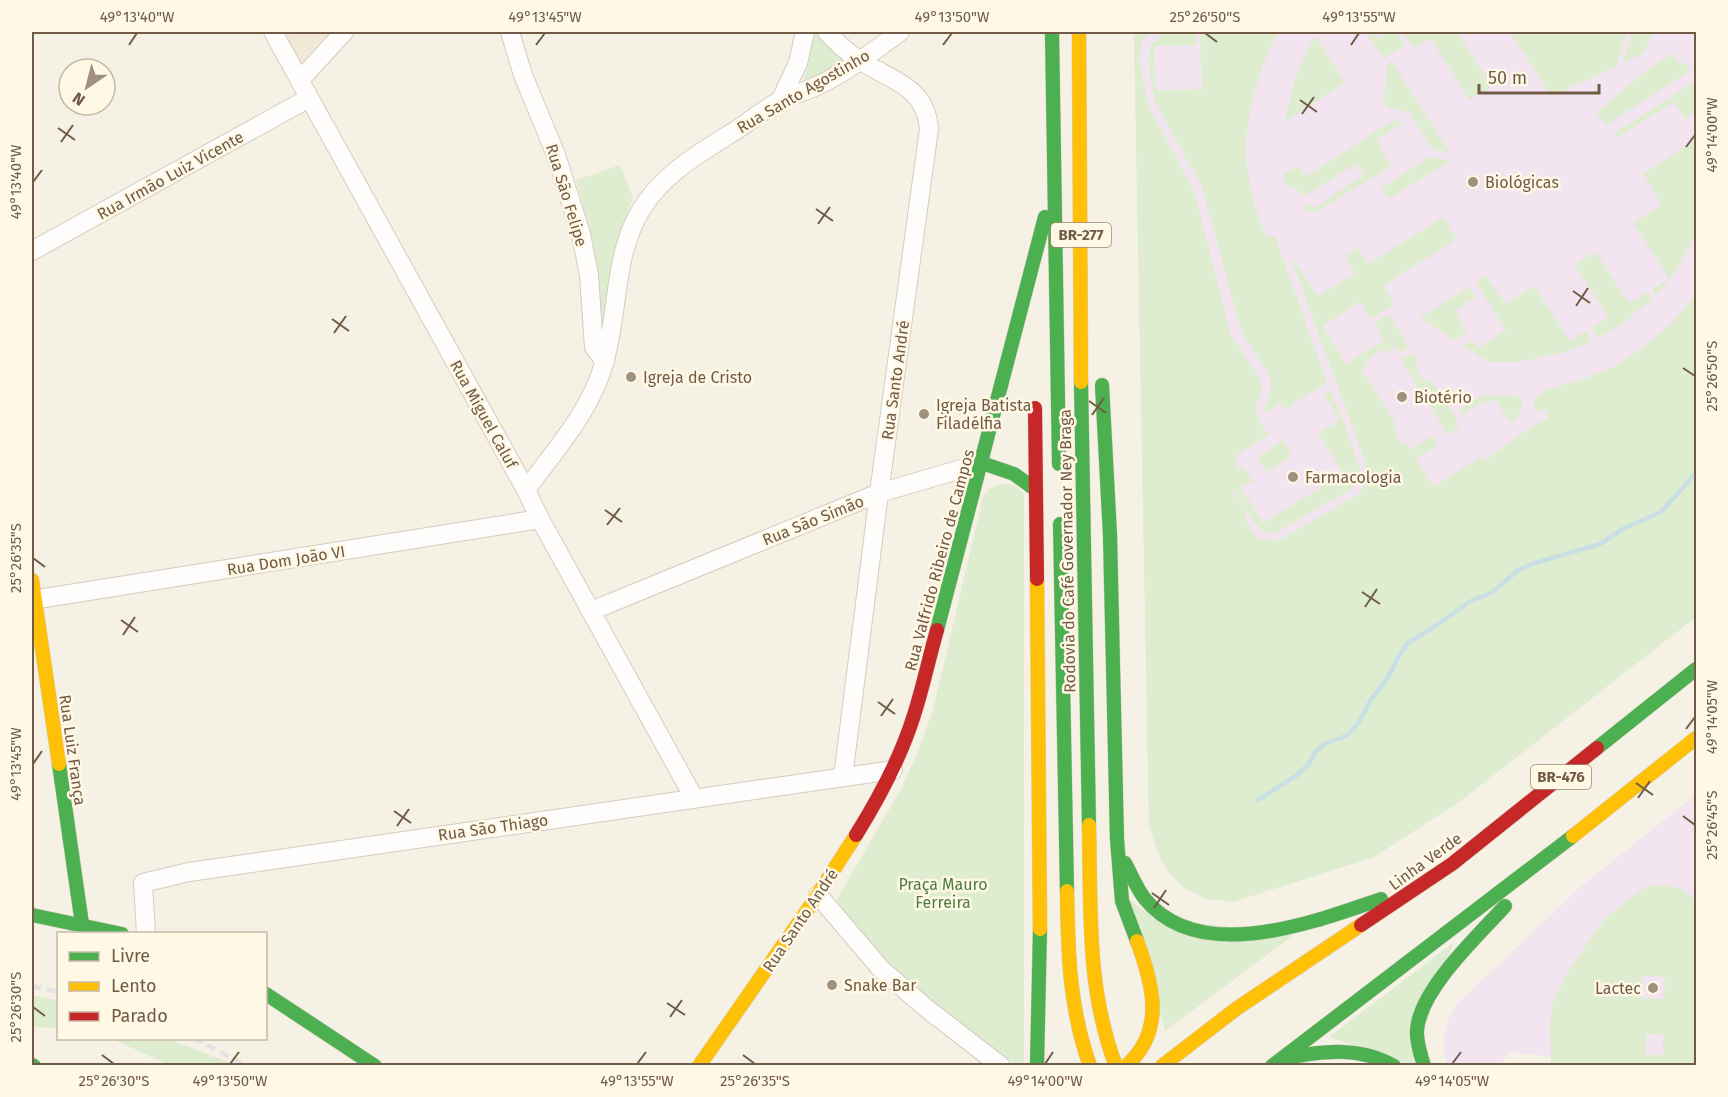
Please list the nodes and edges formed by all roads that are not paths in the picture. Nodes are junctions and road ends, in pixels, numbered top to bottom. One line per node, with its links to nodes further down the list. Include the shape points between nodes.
1 (273, 32): 10 (street, Rua Miguel Caluf)
2 (344, 32): 10 (street)
3 (510, 32): 19 (street, Rua São Felipe, via 578,224 589,275 594,347)
4 (805, 32): 12 (street, via 798,63)
5 (827, 32): 9 (street, Rua Santo André)
6 (900, 32): 9 (street, Rua Santo Agostinho)
7 (1052, 32): 13 (main road, Rodovia do Café Governador Ney Braga / BR-277)
8 (1079, 32): 14 (main road, Rodovia do Café Governador Ney Braga / BR-277)
9 (860, 60): 12 (street, Rua Santo Agostinho, via 819,85); 26 (street, Rua Santo André, via 913,92 925,109 929,129)
10 (300, 80): 11 (street, Rua Miguel Caluf)
11 (309, 98): 16 (street, Rua Irmão Luiz Vicente); 24 (street, Rua Miguel Caluf)
12 (780, 101): 19 (street, Rua Santo Agostinho, via 694,157 657,189 641,209 623,255)
13 (1053, 104): 15 (main road); 23 (main road, Rodovia do Café Governador Ney Braga / BR-277)
14 (1081, 150): 18 (main road); 54 (main road, Rodovia do Café Governador Ney Braga / BR-277, via 1081,438 1092,951 1100,1020)
15 (1045, 217): 17 (main road); 22 (main road, Rua Valfrido Ribeiro de Campos)
16 (32, 251)
17 (1042, 282)
18 (1095, 300)
19 (605, 362): 24 (street, Rua Santo Agostinho, via 590,398)
20 (1101, 370): 37 (main road, via 1110,535)
21 (1036, 393): 25 (main road)
22 (982, 463): 25 (main road, via 1014,474); 26 (street, Rua São Simão); 34 (main road, Rua Valfrido Ribeiro de Campos, via 914,716)
23 (1059, 475)
24 (526, 490): 28 (street, Rua Miguel Caluf)
25 (1036, 490): 46 (main road)
26 (879, 493): 31 (street, Rua São Simão); 35 (street, Rua Santo André)
27 (1060, 510): 53 (main road, Rodovia do Café Governador Ney Braga, via 1068,962 1072,1002)
28 (540, 519): 30 (street, Rua Dom João VI); 31 (street, Rua Miguel Caluf)
29 (32, 580): 30 (main road, Rua Luiz França)
30 (33, 600): 42 (main road, Rua Luiz França)
31 (591, 611): 36 (street, Rua Miguel Caluf)
32 (1696, 669): 39 (main road, Linha Verde / BR-476)
33 (1696, 738): 38 (main road)
34 (893, 770): 35 (street, Rua São Thiago); 40 (main road, Rua Santo André)
35 (843, 777): 36 (street, Rua São Thiago)
36 (694, 798): 44 (street, Rua São Thiago, via 189,872 143,883)
37 (1116, 839): 39 (main road, via 1131,879 1146,901 1170,920 1199,932 1224,936 1297,928); 55 (main road, via 1122,901 1149,972 1154,1005 1144,1042)
38 (1554, 851): 47 (main road); 58 (main road, via 1432,991 1417,1028)
39 (1425, 884): 56 (main road, Linha Verde / BR-476, via 1236,1010)
40 (818, 895): 49 (main road, Rua Santo André); 50 (street, via 887,975)
41 (32, 915): 42 (main road)
42 (82, 924): 43 (main road)
43 (118, 932)
44 (146, 932)
45 (267, 995): 48 (main road)
46 (1038, 1048): 51 (main road); 52 (main road)
47 (1277, 1062): 57 (main road, via 1347,1050)
48 (375, 1065)
49 (699, 1065)
50 (1001, 1065)
51 (1031, 1065)
52 (1037, 1065)
53 (1090, 1065)
54 (1116, 1065)
55 (1126, 1065)
56 (1162, 1065)
57 (1394, 1065)
58 (1424, 1065)

